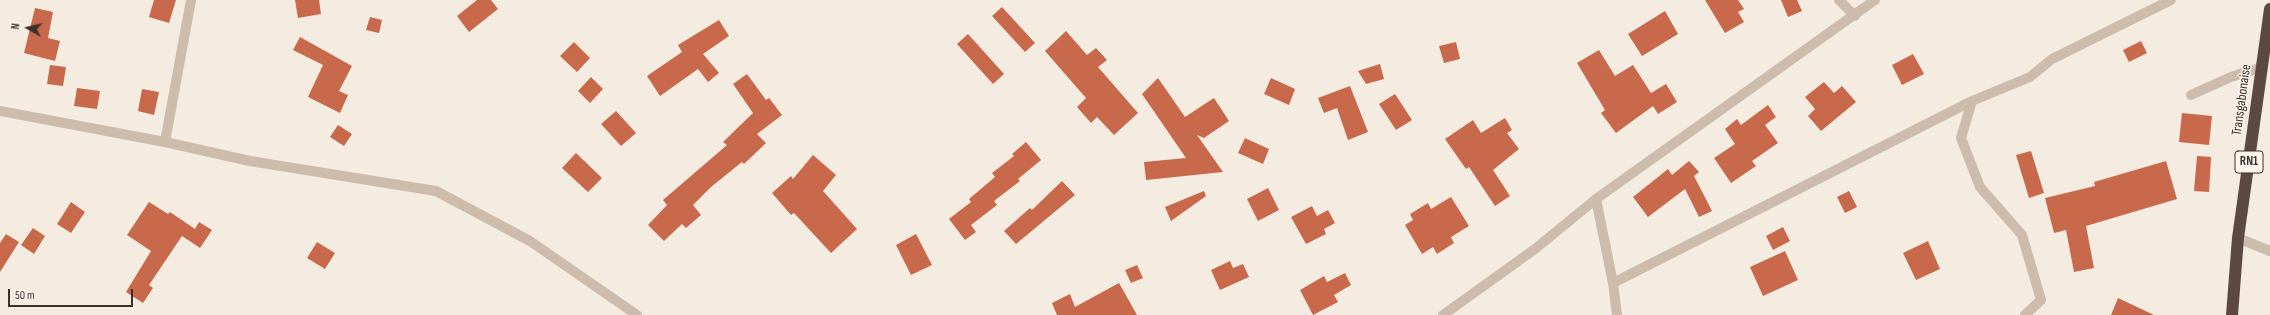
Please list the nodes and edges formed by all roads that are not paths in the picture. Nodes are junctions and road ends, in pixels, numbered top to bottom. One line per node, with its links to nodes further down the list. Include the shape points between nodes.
1 (190, 0): 11 (street)
2 (1839, 0): 6 (street)
3 (1875, 0): 6 (street)
4 (2171, 0): 9 (street, via 2052,59 2030,77)
5 (2270, 9): 7 (highway, Transgabonaise / RN1)
6 (1855, 16): 12 (street)
7 (2262, 67): 8 (street, via 2231,77); 13 (highway, Transgabonaise / RN1)
8 (2191, 95)
9 (1972, 101): 15 (street); 19 (street, via 1961,138 1980,187 2022,236 2041,300)
10 (0, 111): 11 (street)
11 (165, 142): 16 (street, via 250,161 436,191 530,241)
12 (1596, 199): 15 (street); 17 (street, via 1535,249)
13 (2238, 238): 14 (street); 20 (highway, Transgabonaise / RN1)
14 (2270, 251)
15 (1613, 283): 18 (street)
16 (637, 315)
17 (1443, 315)
18 (1617, 315)
19 (2026, 315)
20 (2232, 315)

